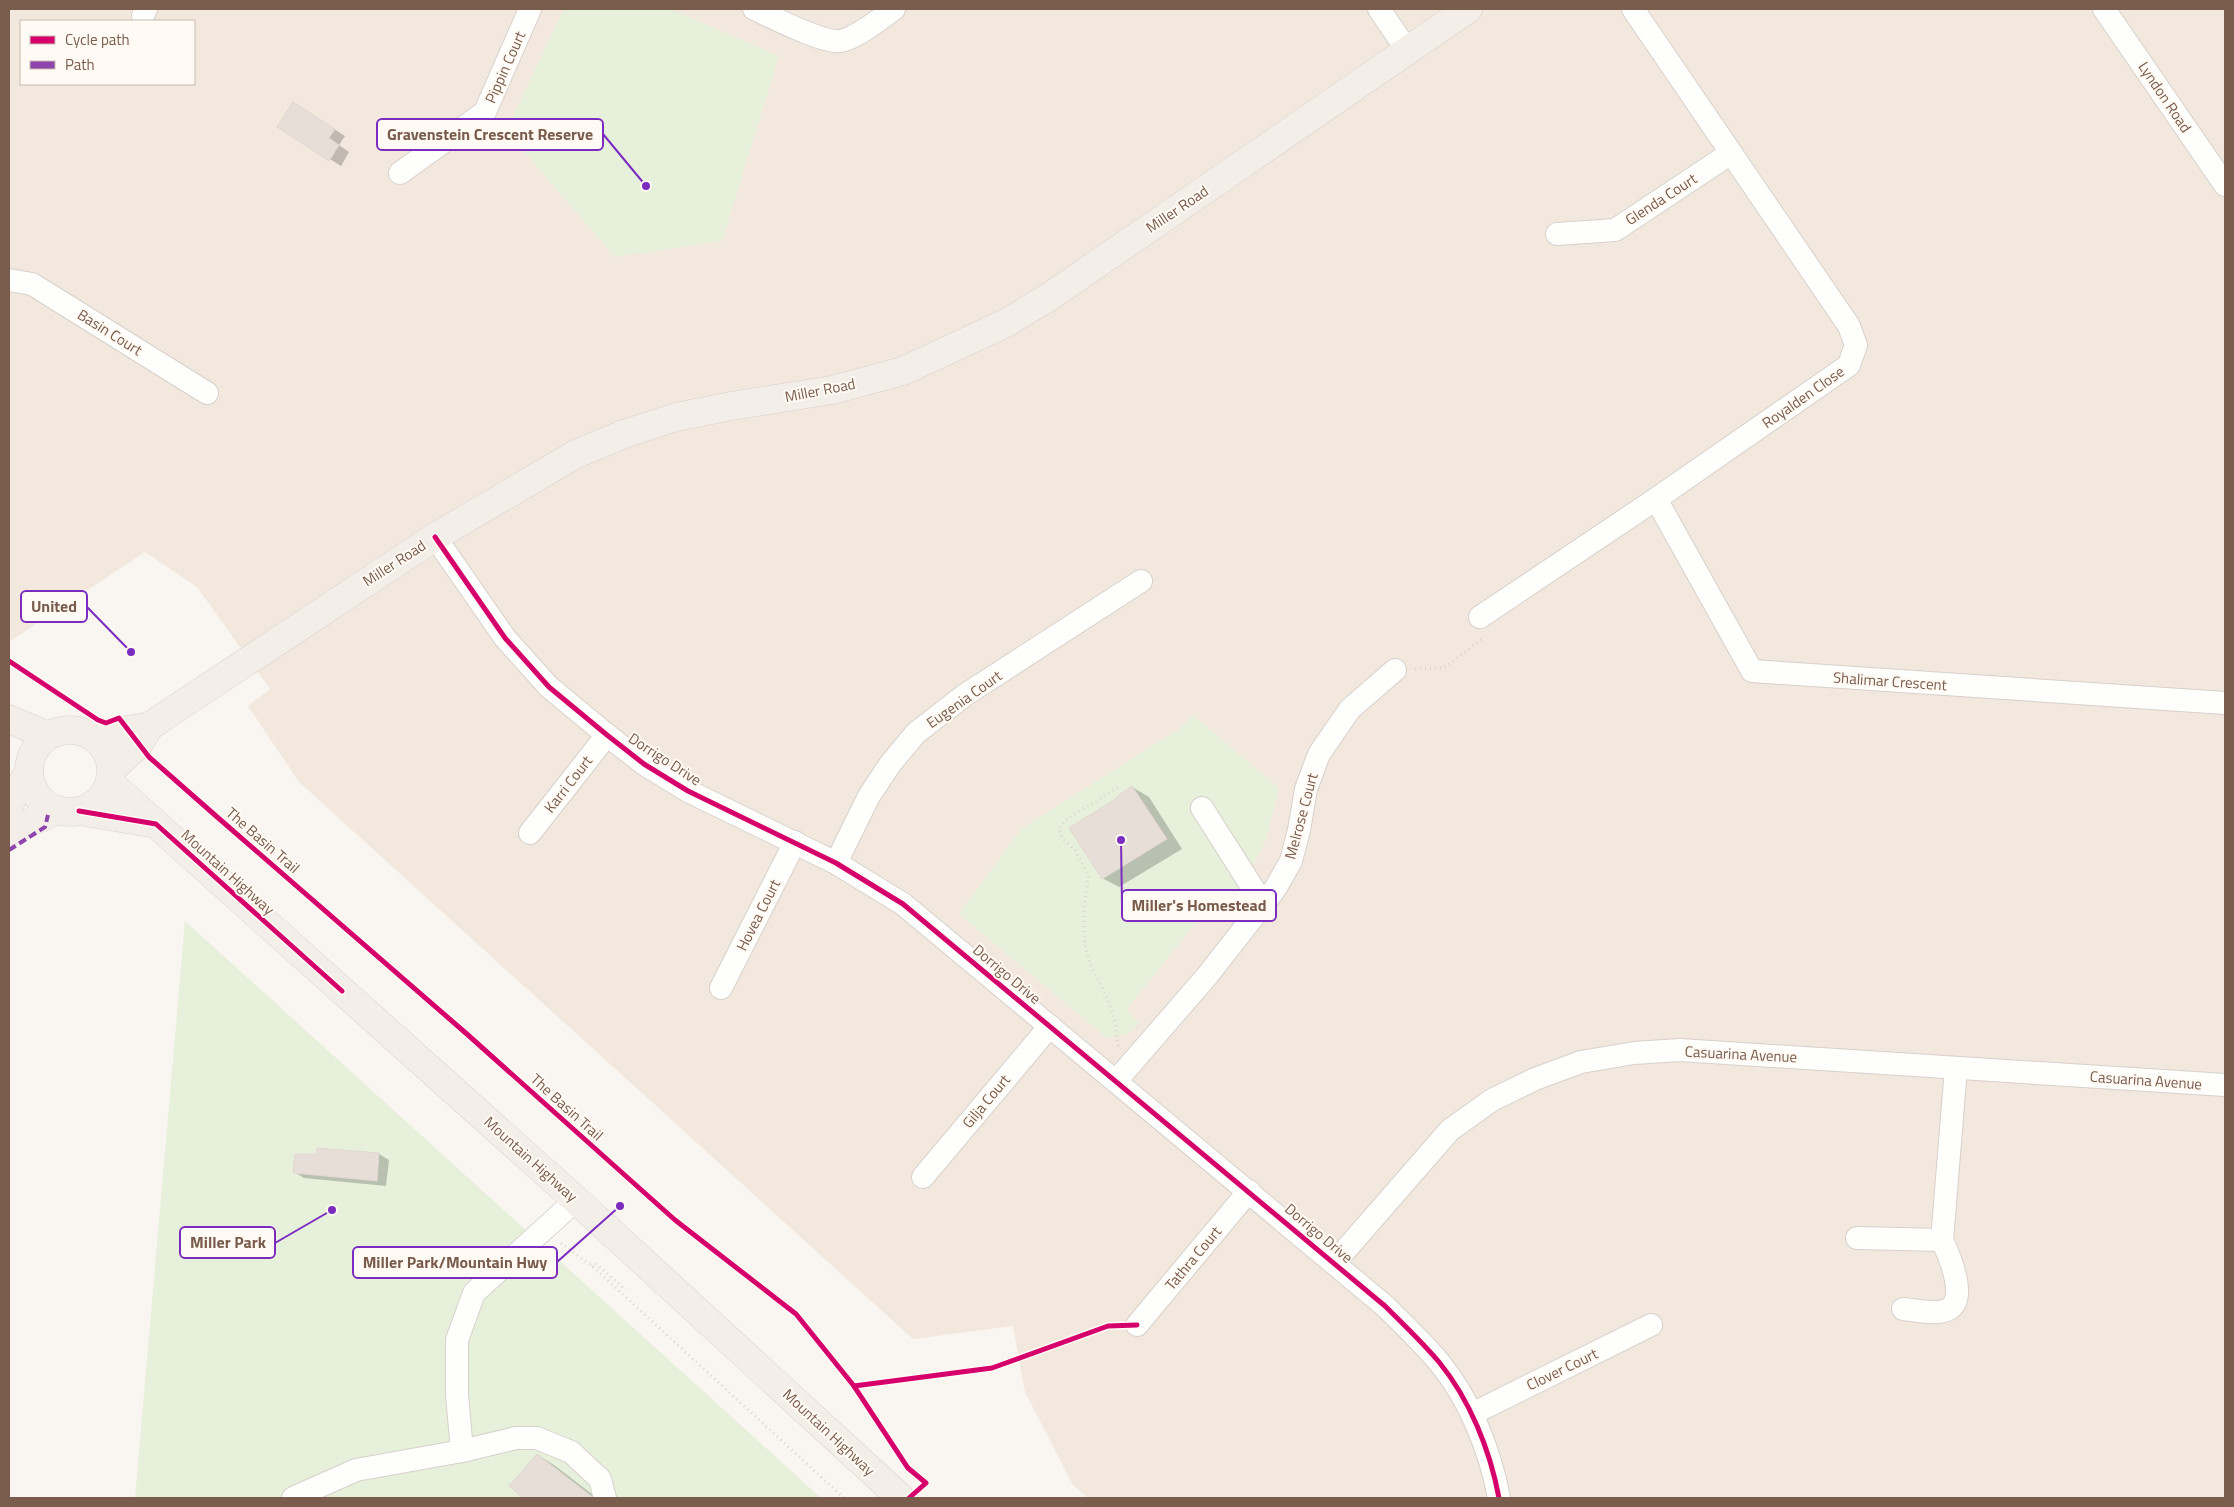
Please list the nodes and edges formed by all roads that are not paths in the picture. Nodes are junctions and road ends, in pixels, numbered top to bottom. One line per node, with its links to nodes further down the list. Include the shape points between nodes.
1 (530, 9): 10 (street, Pippin Court, via 485,112)
2 (754, 9): 3 (street, via 827,40 841,41)
3 (894, 9)
4 (1379, 9): 8 (street)
5 (1468, 9): 8 (main road, Miller Road)
6 (1633, 9): 9 (street, Royalden Close)
7 (2104, 9): 11 (street, Lyndon Road)
8 (1407, 50): 16 (main road, Miller Road, via 1006,324 903,371 832,390 676,417 624,434 576,454)
9 (1731, 154): 12 (street, Glenda Court, via 1615,230); 15 (street, Royalden Close, via 1849,326 1856,344 1849,366)
10 (400, 173)
11 (2225, 185)
12 (1557, 234)
13 (9, 280): 14 (street, Basin Court, via 32,284)
14 (207, 393)
15 (1656, 499): 18 (street, Royalden Close); 20 (street, Shalimar Crescent, via 1752,671)
16 (435, 536): 22 (main road, Miller Road); 23 (street, Dorrigo Drive, via 505,638 549,687)
17 (1141, 581): 36 (street, Eugenia Court, via 965,695 916,733 869,796)
18 (1485, 626)
19 (1395, 670): 37 (street, Melrose Court, via 1350,709 1319,754 1306,789 1291,861)
20 (2225, 703)
21 (9, 719): 24 (main road)
22 (150, 726): 25 (main road, Miller Road); 28 (main road, Miller Road)
23 (606, 735): 34 (street, Karri Court); 35 (street, Dorrigo Drive, via 644,764 688,791)
24 (48, 736): 25 (main road, via 62,730 80,730); 27 (main road, via 37,745)
25 (93, 736): 28 (main road, via 110,758)
26 (9, 738): 27 (main road)
27 (30, 765): 29 (main road); 31 (main road, via 32,790 46,804)
28 (111, 776): 31 (main road, via 103,796 92,806); 32 (main road, Mountain Highway)
29 (9, 804)
30 (1202, 808): 37 (street)
31 (69, 811): 32 (main road); 33 (main road)
32 (156, 824): 45 (main road, Mountain Highway)
33 (9, 831)
34 (530, 833)
35 (795, 842): 36 (street, Dorrigo Drive); 38 (street, Hovea Court)
36 (836, 863): 39 (street, Dorrigo Drive, via 903,904)
37 (1263, 904): 41 (street, Melrose Court, via 1207,976)
38 (721, 988)
39 (1050, 1026): 41 (street, Dorrigo Drive); 43 (street, Gilja Court)
40 (1956, 1068): 42 (street, Casuarina Avenue); 47 (street); 48 (street, Casuarina Avenue, via 1680,1050 1634,1053 1581,1062 1492,1100 1450,1130)
41 (1116, 1081): 44 (street, Dorrigo Drive)
42 (2225, 1085)
43 (923, 1177)
44 (1249, 1191): 48 (street, Dorrigo Drive); 50 (street, Tathra Court)
45 (576, 1200): 53 (street, via 474,1293 457,1340); 56 (main road, Mountain Highway)
46 (1857, 1238): 47 (street)
47 (1942, 1240): 49 (street, via 1957,1287 1953,1304 1939,1312)
48 (1335, 1262): 52 (street, Dorrigo Drive, via 1385,1306 1439,1362)
49 (1903, 1309)
50 (1137, 1325)
51 (1651, 1325): 52 (street, Clover Court)
52 (1472, 1414): 57 (street, Dorrigo Drive, via 1494,1474)
53 (462, 1451): 54 (street, via 356,1470); 55 (street, via 516,1438 537,1438 571,1452 600,1479)
54 (293, 1498)
55 (605, 1498)
56 (901, 1498)
57 (1499, 1498)

